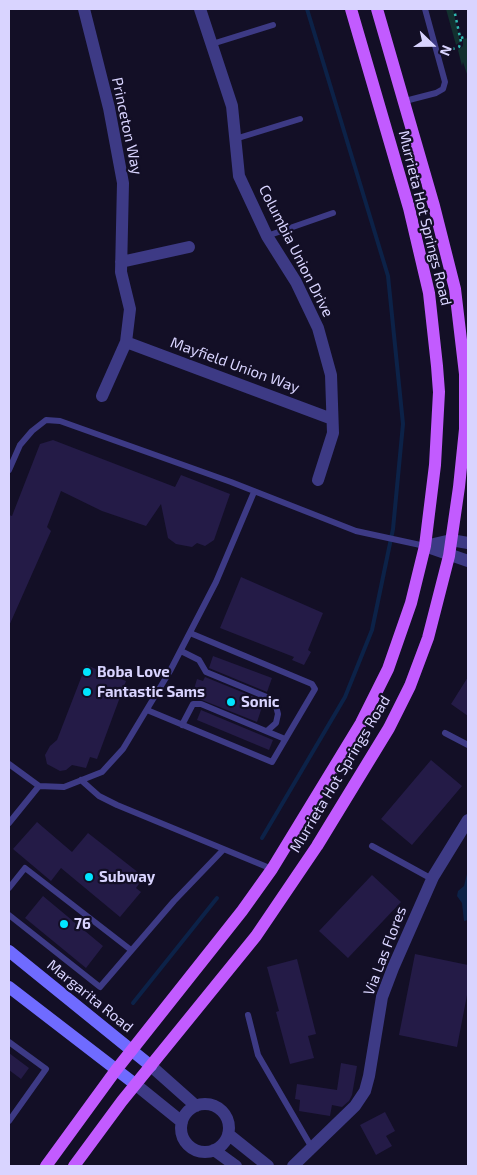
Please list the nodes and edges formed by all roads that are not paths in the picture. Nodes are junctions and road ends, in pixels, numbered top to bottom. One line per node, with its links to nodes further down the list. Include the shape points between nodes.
1 (84, 9): 14 (street, Princeton Way, via 124,183)
2 (200, 9): 7 (street, Columbia Union Drive)
3 (351, 9): 23 (main road, Murrieta Hot Springs Road, via 409,208 429,293 439,392 435,466)
4 (377, 9): 8 (main road, Murrieta Hot Springs Road)
5 (426, 9): 8 (lane, via 445,82 443,89 436,94)
6 (273, 25): 7 (lane)
7 (212, 44): 10 (street, Columbia Union Drive, via 232,106)
8 (404, 102): 21 (main road, Murrieta Hot Springs Road, via 455,289 465,374 465,430)
9 (300, 119): 10 (lane)
10 (235, 139): 12 (street, Columbia Union Drive, via 239,176)
11 (333, 213): 12 (lane)
12 (267, 236): 17 (street, Columbia Union Drive, via 296,282 318,328 331,375)
13 (189, 247): 14 (street)
14 (122, 262): 15 (street, Princeton Way, via 130,309)
15 (126, 342): 16 (street, Princeton Way); 17 (street, Mayfield Union Way)
16 (102, 396)
17 (332, 419): 19 (street, Columbia Union Drive, via 333,433)
18 (9, 470): 20 (lane, via 20,445 32,430 46,420 60,421)
19 (318, 480)
20 (254, 492): 23 (lane, via 356,531); 26 (lane, via 227,560)
21 (451, 540): 22 (street); 23 (street); 24 (main road, Murrieta Hot Springs Road)
22 (468, 543)
23 (425, 546): 24 (street); 41 (main road, Murrieta Hot Springs Road, via 411,603 388,669 361,724)
24 (449, 556): 25 (street); 51 (main road, Murrieta Hot Springs Road, via 428,638 410,686 376,751 289,890)
25 (468, 561)
26 (190, 633): 27 (lane); 32 (lane, via 312,684 314,689)
27 (181, 650): 28 (lane); 30 (lane, via 199,660 206,672 269,698 278,714 276,723)
28 (147, 710): 29 (lane); 35 (lane, via 123,750 102,772)
29 (182, 725): 30 (lane, via 193,704 201,704); 32 (lane, via 272,762)
30 (268, 731): 32 (lane)
31 (445, 733): 33 (lane)
32 (285, 738)
33 (468, 745)
34 (9, 764): 36 (lane)
35 (81, 780): 36 (lane, via 64,786); 40 (lane, via 99,796)
36 (39, 786): 38 (lane)
37 (468, 820): 42 (street, Via Las Flores)
38 (9, 823)
39 (372, 846): 42 (lane)
40 (224, 850): 41 (lane); 45 (lane)
41 (272, 869): 50 (main road, Murrieta Hot Springs Road)
42 (432, 879): 58 (street, Via Las Flores, via 382,997 364,1091 355,1106)
43 (9, 888): 45 (lane, via 26,868)
44 (9, 916): 45 (lane, via 100,988)
45 (131, 950)
46 (9, 951): 50 (main road, Margarita Road)
47 (9, 988): 52 (main road)
48 (248, 1014): 58 (lane, via 258,1055)
49 (9, 1042): 55 (lane, via 46,1069)
50 (132, 1050): 51 (main road, Margarita Road); 52 (main road, Murrieta Hot Springs Road)
51 (151, 1066): 53 (main road, Murrieta Hot Springs Road); 54 (street)
52 (116, 1070): 53 (main road); 60 (main road, Murrieta Hot Springs Road)
53 (135, 1084): 56 (street); 61 (main road, Murrieta Hot Springs Road)
54 (196, 1106): 56 (street); 57 (street, via 211,1105 223,1113)
55 (9, 1121)
56 (182, 1122): 59 (street, via 183,1137 192,1148)
57 (228, 1134): 59 (street, via 220,1147); 63 (street)
58 (312, 1149): 64 (street, Via Las Flores)
59 (214, 1150): 62 (street)
60 (46, 1166)
61 (74, 1166)
62 (236, 1166)
63 (268, 1166)
64 (293, 1166)

